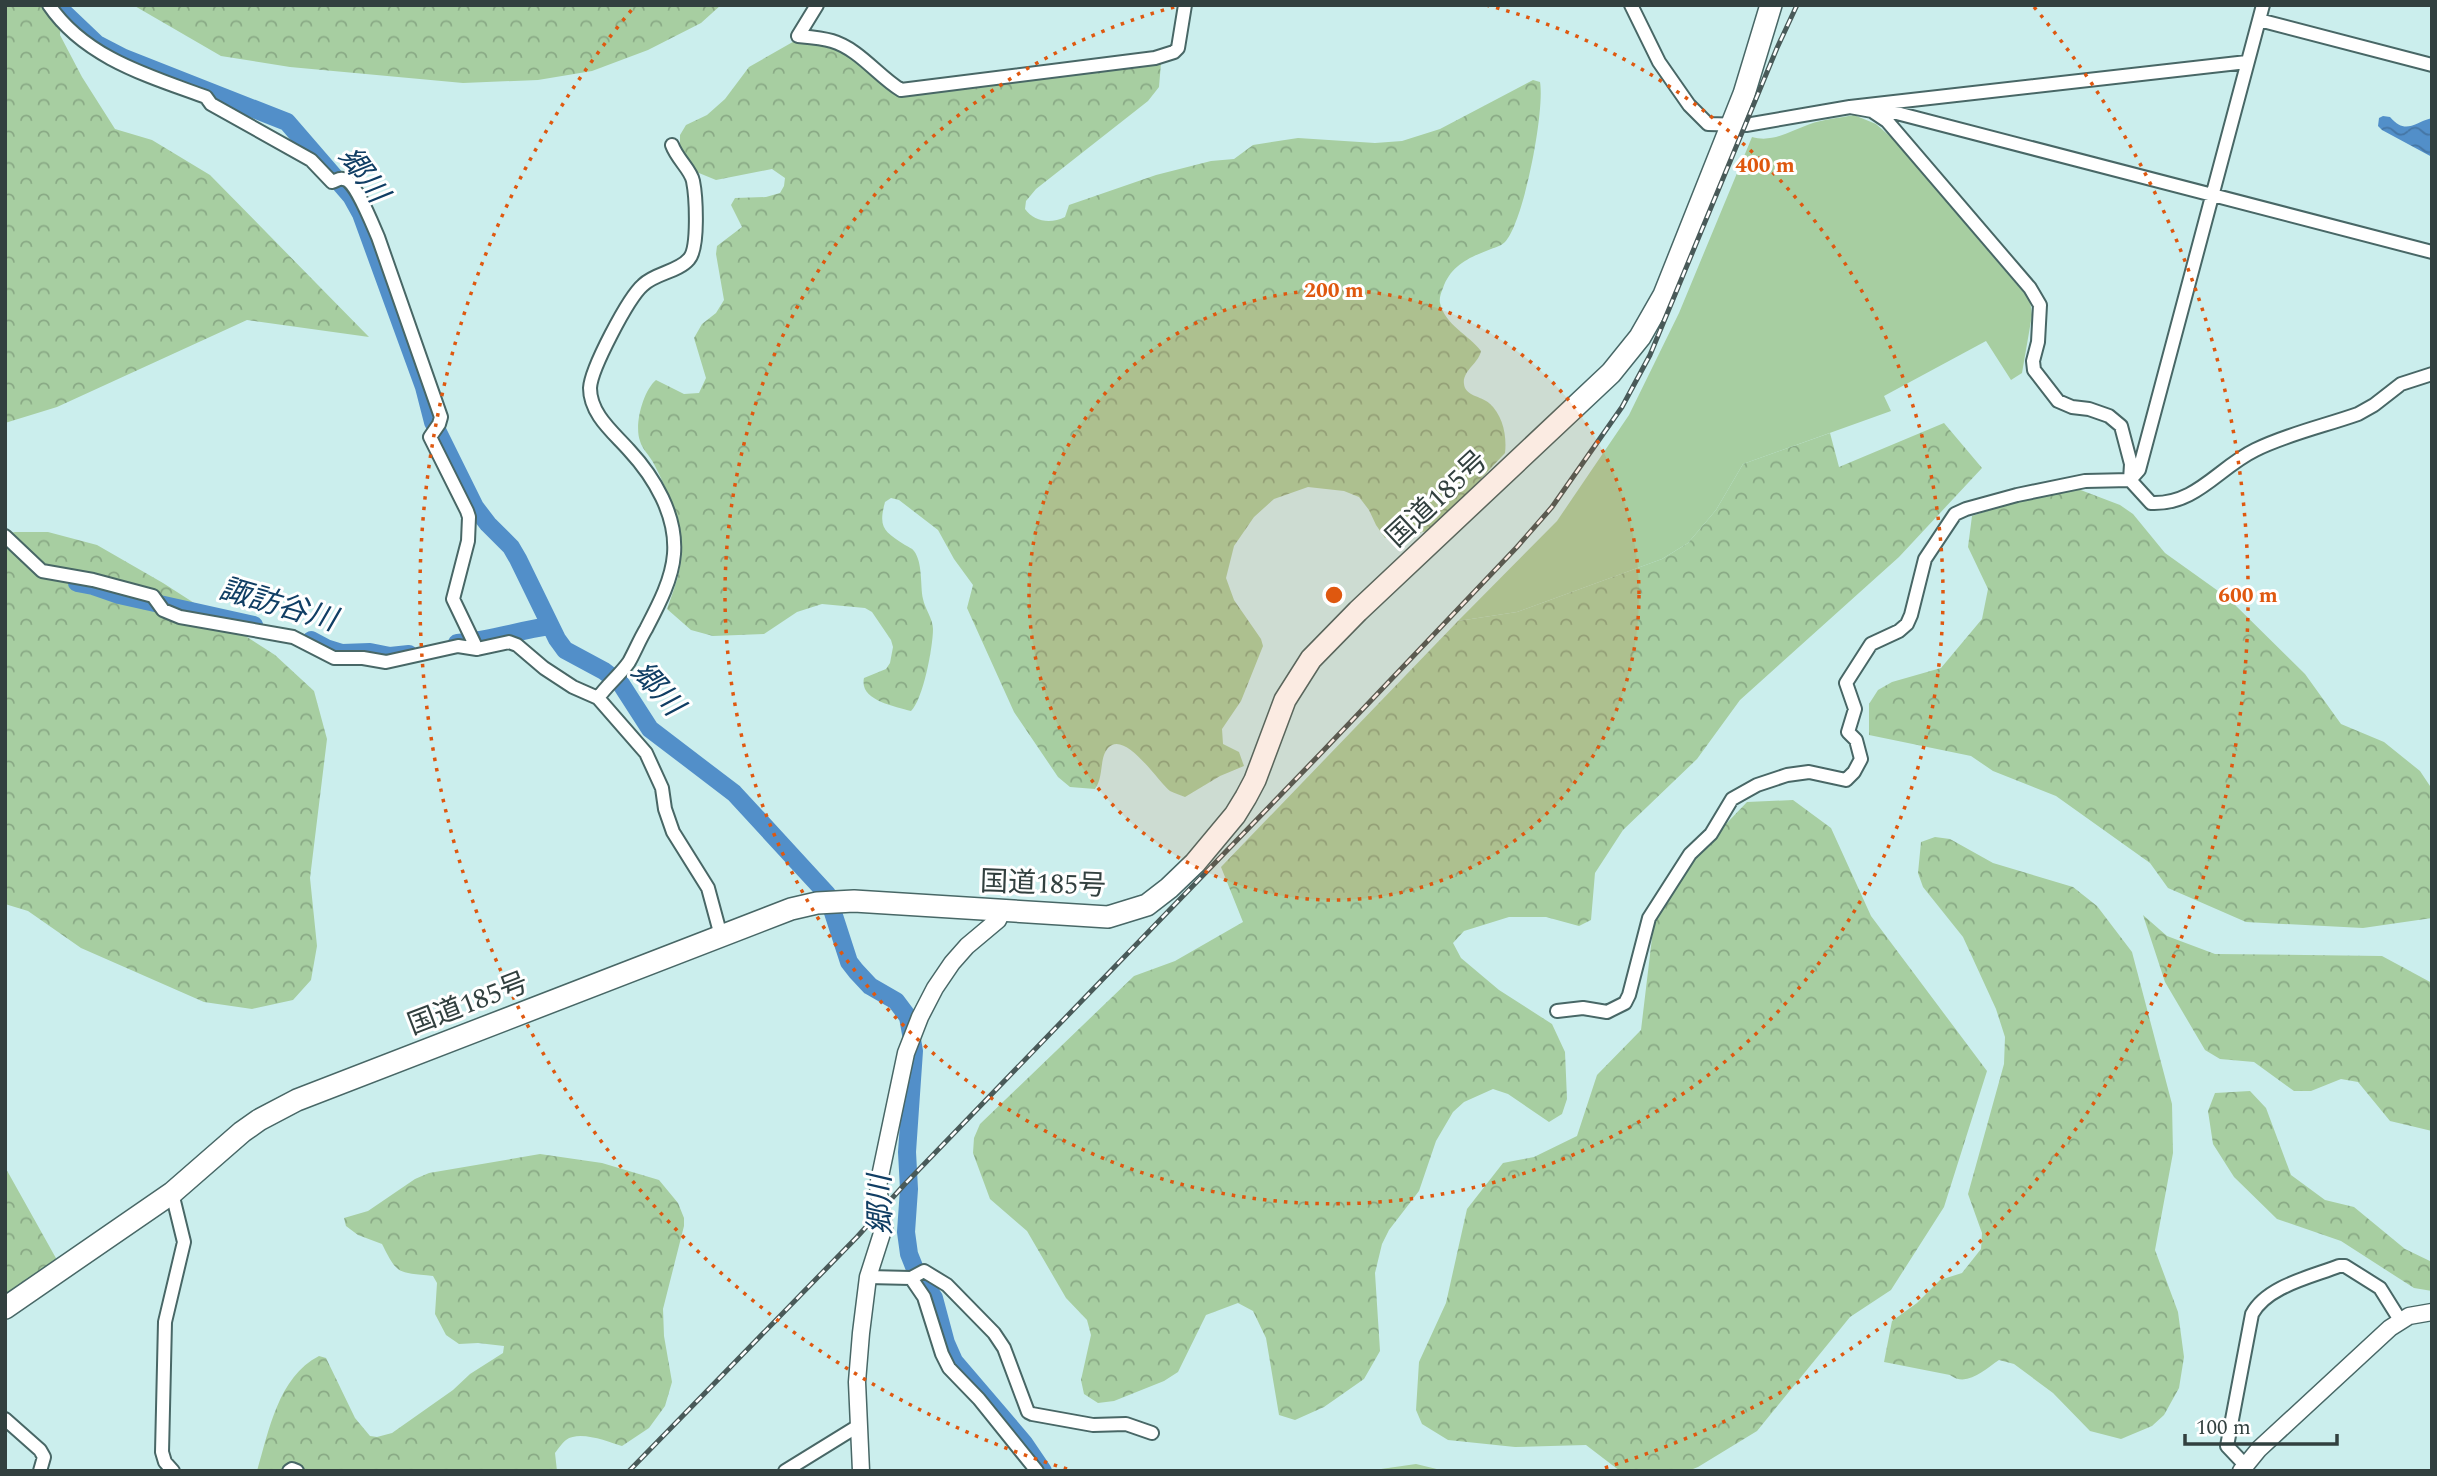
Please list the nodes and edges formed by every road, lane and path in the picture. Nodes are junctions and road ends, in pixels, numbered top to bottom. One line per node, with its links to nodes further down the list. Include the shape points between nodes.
1 (49, 5): 19 (street, via 102,55 206,97 312,160 332,182 350,181 378,237 441,417 430,437 467,511 468,541 453,598)
2 (817, 5): 3 (street, via 798,36 833,41 901,90 1155,58 1178,48)
3 (1185, 5)
4 (1631, 5): 12 (street, via 1659,62 1689,105 1708,124)
5 (1771, 5): 12 (highway, 国道185号)
6 (2263, 5): 7 (street)
7 (2259, 20): 8 (street); 9 (street)
8 (2247, 62): 10 (street); 14 (street)
9 (2432, 65)
10 (1878, 105): 11 (street); 14 (street)
11 (1850, 107): 12 (street); 17 (street, via 1872,111 1887,121 2030,288 2040,305 2034,370 2058,401 2109,416 2121,425 2131,464)
12 (1732, 125): 21 (highway, 国道185号, via 1664,295 1627,355 1311,659 1285,700 1246,797 1195,863 1147,905 1118,915)
13 (672, 145): 20 (street, via 693,178 694,250 688,260 644,283 633,296 596,366 590,387 599,417 657,486 668,516 674,555 659,603 629,662)
14 (2213, 195): 15 (street); 17 (street, via 2139,470)
15 (2432, 252)
16 (2432, 374): 17 (street, via 2401,384 2358,414 2252,452 2208,484 2167,504 2151,503)
17 (2130, 480): 23 (street, via 2085,481 1955,514 1925,559 1907,624 1871,644 1846,683 1855,709 1848,732 1856,740 1861,759 1854,772 1846,780 1809,772 1787,775 1732,799 1649,918 1625,1003 1606,1012 1583,1008)
18 (5, 536): 19 (street, via 42,570 153,596 163,610 180,617 293,637 334,658 386,662)
19 (474, 644): 20 (street, via 517,645 573,687)
20 (598, 698): 22 (street, via 646,753 662,788 673,832 708,888)
21 (1002, 912): 22 (highway, 国道185号, via 827,902 791,909); 26 (main road, via 952,963 914,1031 878,1186 884,1227)
22 (721, 936): 24 (highway, 国道185号, via 297,1100 242,1132)
23 (1557, 1011)
24 (172, 1193): 27 (highway, 国道185号); 36 (street, via 184,1242 165,1322 162,1452)
25 (915, 1276): 26 (street); 32 (street, via 924,1271 947,1285 994,1333 1028,1412 1093,1425 1126,1424); 33 (street, via 949,1368)
26 (868, 1277): 31 (main road, via 857,1382)
27 (5, 1308)
28 (2432, 1312): 29 (main road)
29 (2400, 1320): 34 (main road); 34 (street, via 2381,1288 2346,1266 2276,1290 2256,1305 2227,1446)
30 (5, 1419): 35 (street, via 40,1450 44,1457)
31 (858, 1426): 39 (street); 40 (main road)
32 (1152, 1433)
33 (1036, 1463)
34 (2243, 1468)
35 (40, 1471)
36 (173, 1471)
37 (289, 1471): 38 (street)
38 (297, 1471)
39 (785, 1471)
40 (861, 1471)

